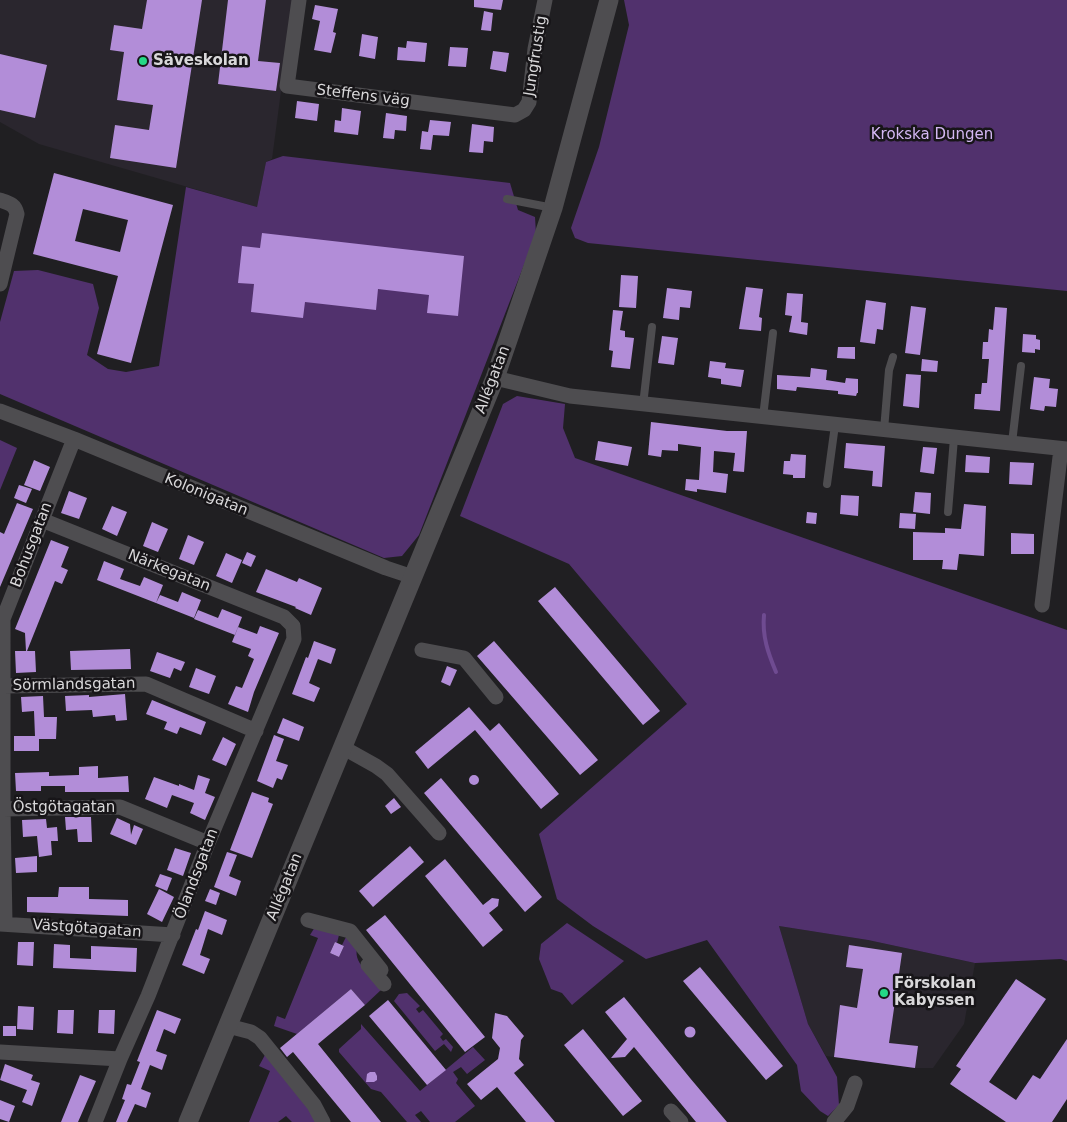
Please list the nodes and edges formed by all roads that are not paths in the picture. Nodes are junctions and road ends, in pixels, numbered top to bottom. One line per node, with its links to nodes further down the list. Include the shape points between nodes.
1 (299, 0): 4 (street, Steffens väg, via 287,86 515,115)
2 (545, 0): 4 (street, Jungfrustig, via 529,102)
3 (608, 0): 7 (street, Allégatan)
4 (524, 110)
5 (507, 199): 7 (lane)
6 (0, 200): 8 (street, via 11,203 17,214)
7 (553, 208): 13 (street, Allégatan)
8 (0, 284)
9 (652, 327): 14 (lane)
10 (773, 333): 16 (lane)
11 (893, 357): 18 (lane)
12 (1021, 366): 21 (lane)
13 (495, 378): 14 (street, via 570,396); 26 (street, Allégatan)
14 (643, 405): 16 (street)
15 (0, 411): 20 (street, Kolonigatan)
16 (763, 417): 17 (street)
17 (835, 425): 18 (street); 23 (lane)
18 (884, 430): 19 (street)
19 (954, 438): 21 (street); 24 (lane)
20 (74, 439): 25 (street, Bohusgatan); 26 (street, Kolonigatan)
21 (1012, 443): 22 (street)
22 (1064, 449): 27 (street)
23 (827, 484)
24 (948, 512)
25 (42, 520): 28 (street, Närkegatan, via 284,617); 30 (street, Bohusgatan, via 3,619)
26 (413, 577): 33 (street, Allégatan)
27 (1042, 604)
28 (293, 626): 32 (street, Ölandsgatan, via 294,639)
29 (422, 650): 31 (street, via 464,658)
30 (3, 686): 32 (street, Sörmlandsgatan, via 146,684); 34 (street, Bohusgatan)
31 (495, 701)
32 (256, 731): 36 (street, Ölandsgatan)
33 (342, 747): 35 (street, via 388,774 419,809); 41 (street, Allégatan)
34 (3, 809): 36 (street, Östgötagatan, via 120,807); 38 (street, Bohusgatan)
35 (438, 838)
36 (208, 843): 39 (street, Ölandsgatan)
37 (308, 920): 40 (street, via 350,931)
38 (3, 924): 39 (street, Västgötagatan)
39 (173, 934): 43 (street, Ölandsgatan)
40 (383, 977)
41 (228, 1026): 46 (street, Allégatan); 47 (street, via 260,1038 314,1105)
42 (0, 1052): 43 (street)
43 (120, 1058): 45 (street, Ölandsgatan)
44 (854, 1083): 48 (street, via 847,1106)
45 (95, 1122)
46 (188, 1122)
47 (323, 1122)
48 (834, 1122)

